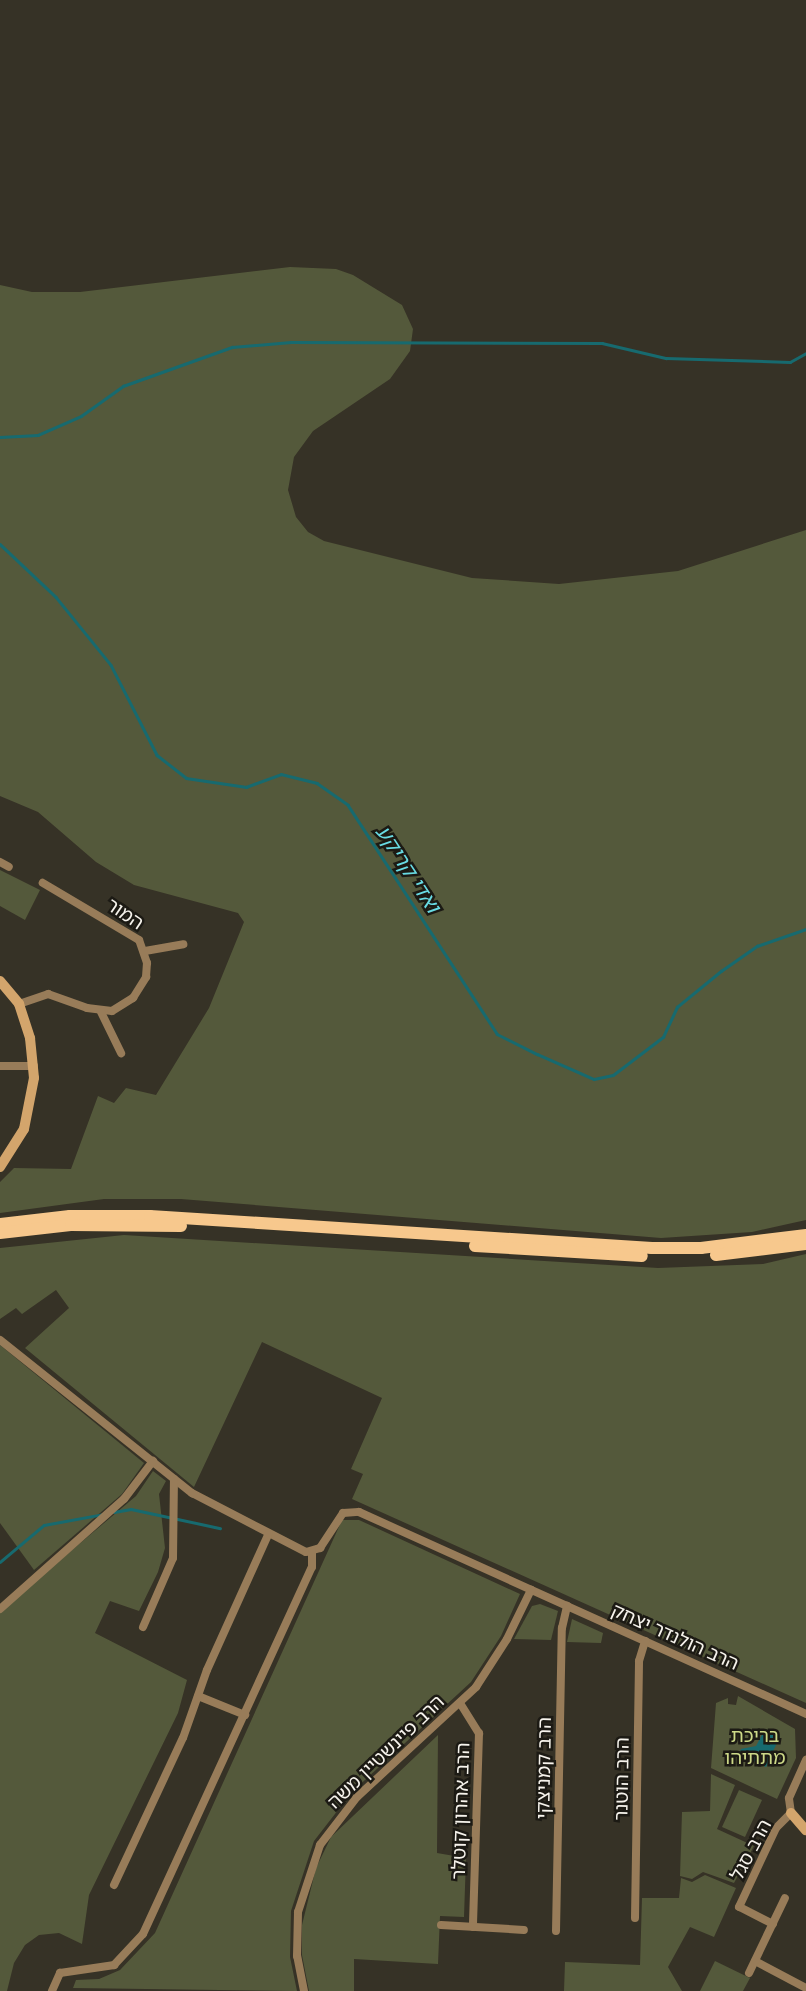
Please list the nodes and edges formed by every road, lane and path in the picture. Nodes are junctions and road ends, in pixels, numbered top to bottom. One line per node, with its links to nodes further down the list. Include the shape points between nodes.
1 (0, 862): 2 (street)
2 (9, 867)
3 (43, 883): 5 (street, המור, via 128,932)
4 (183, 944): 5 (street)
5 (145, 951): 8 (street, המור, via 146,977 141,987 123,1006)
6 (0, 981): 7 (street)
7 (19, 1004): 8 (street, via 48,994); 11 (street)
8 (102, 1012): 9 (street)
9 (121, 1053)
10 (0, 1066): 11 (street)
11 (34, 1066): 12 (street, via 30,1112 17,1144)
12 (0, 1167)
13 (0, 1224): 15 (main road, via 70,1216 150,1216 652,1248 701,1248)
14 (0, 1233): 16 (main road, via 71,1225 172,1226 612,1256 702,1257)
15 (806, 1235)
16 (806, 1244)
17 (0, 1340): 18 (street, via 102,1426)
18 (153, 1461): 19 (street); 24 (street, via 134,1489)
19 (174, 1479): 20 (street, via 206,1502); 25 (street, via 173,1558)
20 (269, 1533): 21 (street); 27 (street)
21 (312, 1552): 22 (street, הרב הולנדר יצחק, via 343,1513 359,1512); 30 (street, via 312,1567)
22 (531, 1590): 23 (street, הרב הולנדר יצחק); 28 (street, הרב פיינשטיין משה, via 499,1654)
23 (568, 1606): 26 (street, הרב הולנדר יצחק); 41 (street, הרב קמניצקי, via 562,1628)
24 (0, 1609)
25 (143, 1627)
26 (645, 1641): 29 (street, הרב הולנדר יצחק); 36 (street, הרב הוטנר, via 639,1661)
27 (198, 1696): 30 (street); 34 (street)
28 (460, 1703): 39 (street, הרב אהרון קוטלר, via 480,1733); 46 (street, הרב פיינשטיין משה, via 344,1811 312,1860 296,1936)
29 (806, 1714)
30 (245, 1715): 45 (street, via 143,1934 114,1965 60,1973)
31 (806, 1760): 32 (street, via 789,1798)
32 (791, 1813): 33 (street); 37 (street, הרב סגל, via 776,1828 739,1907)
33 (806, 1830)
34 (114, 1885)
35 (785, 1898): 37 (street)
36 (635, 1919)
37 (773, 1924): 42 (street)
38 (441, 1925): 39 (street)
39 (472, 1927): 40 (street)
40 (524, 1930)
41 (556, 1931)
42 (755, 1961): 43 (street); 44 (street)
43 (749, 1973)
44 (806, 1988)
45 (52, 1991)
46 (304, 1991)

